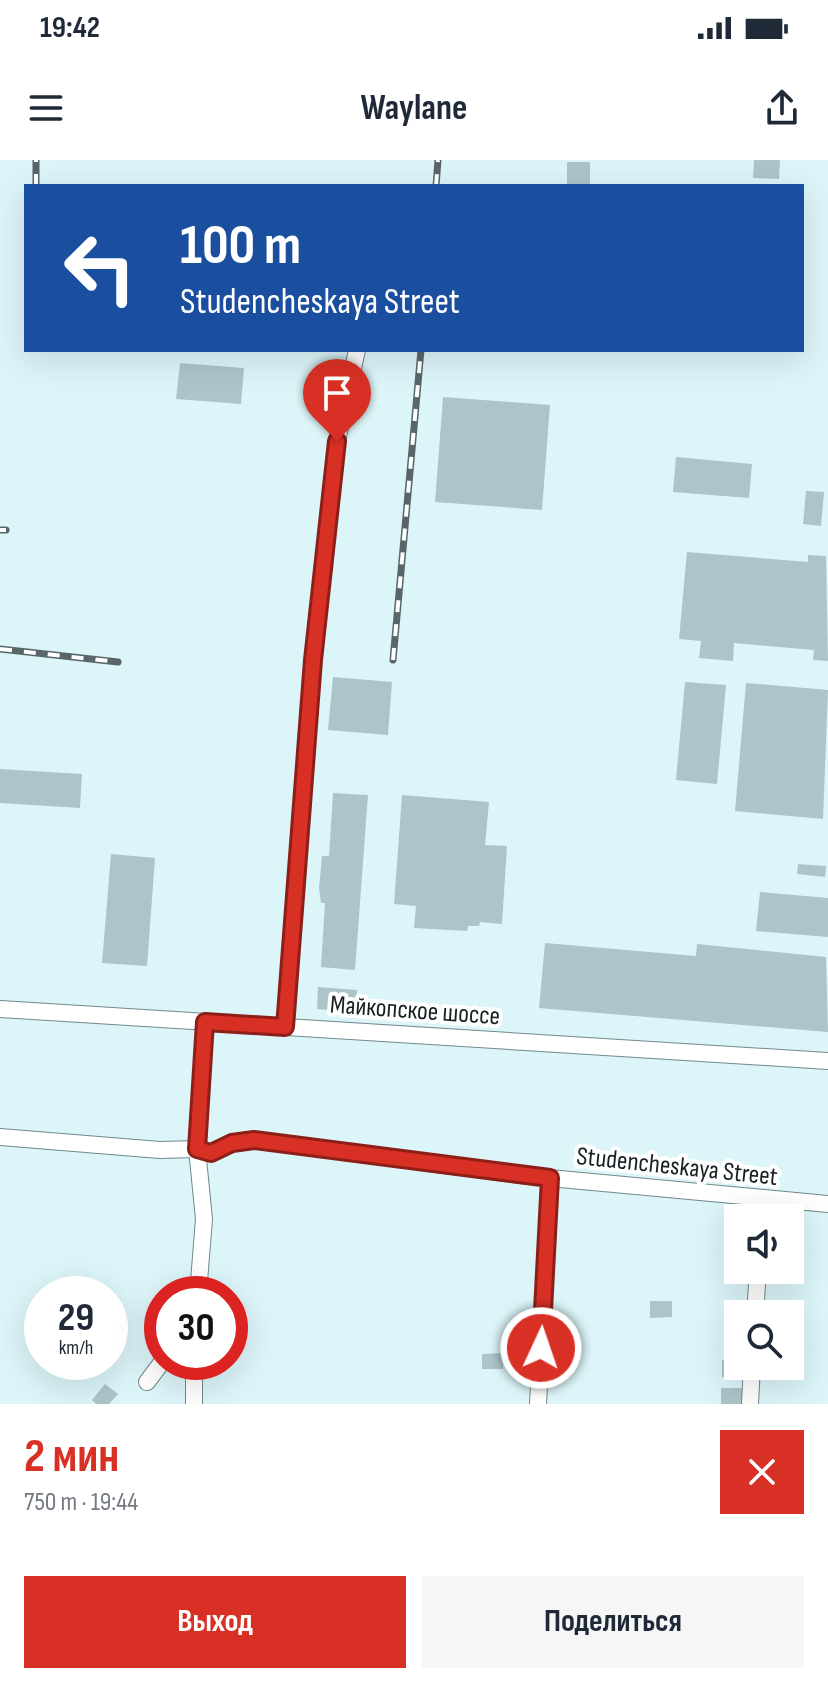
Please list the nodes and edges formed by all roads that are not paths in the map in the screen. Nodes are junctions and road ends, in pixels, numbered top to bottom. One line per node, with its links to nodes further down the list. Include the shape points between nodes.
1 (357, 352): 4 (street, via 337,441 313,660)
2 (0, 1009): 3 (street, Майкопское шоссе)
3 (205, 1022): 4 (street, Майкопское шоссе); 7 (street)
4 (285, 1027): 5 (street, Майкопское шоссе)
5 (828, 1061)
6 (0, 1137): 7 (street, Studencheskaya Street)
7 (197, 1149): 8 (street, Studencheskaya Street, via 211,1153 254,1140); 12 (street, via 204,1219)
8 (550, 1178): 9 (street, Studencheskaya Street); 16 (street)
9 (762, 1200): 10 (street); 11 (street, Studencheskaya Street)
10 (762, 1204)
11 (828, 1204)
12 (199, 1276)
13 (194, 1380): 15 (street)
14 (751, 1380): 17 (street)
15 (194, 1404)
16 (538, 1404)
17 (750, 1404)

